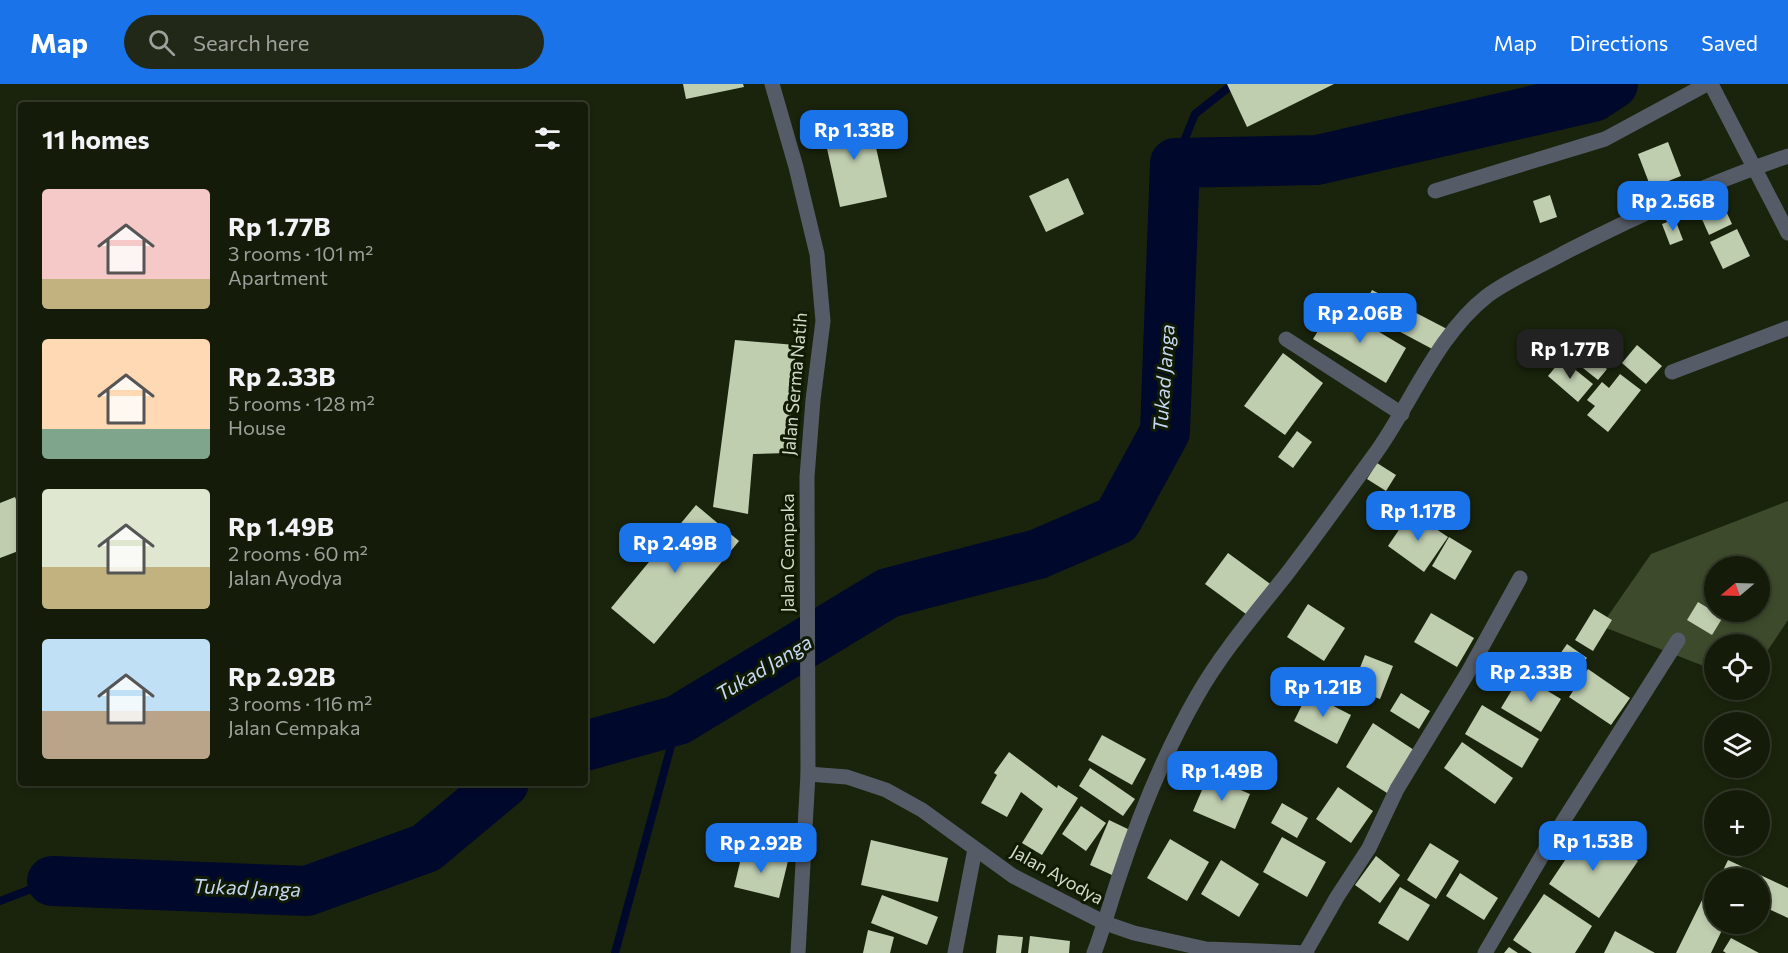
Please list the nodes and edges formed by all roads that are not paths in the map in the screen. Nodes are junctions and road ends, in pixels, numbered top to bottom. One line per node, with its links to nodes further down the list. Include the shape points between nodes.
1 (772, 84): 11 (street, Jalan Serma Natih, via 817,254 823,321)
2 (1709, 84): 4 (street); 5 (street, via 1605,139)
3 (1788, 156): 4 (street)
4 (1753, 168): 6 (street); 10 (street, via 1617,226 1487,296 1461,321)
5 (1435, 191)
6 (1788, 233)
7 (1788, 328): 9 (street)
8 (1286, 339): 10 (street)
9 (1672, 372)
10 (1402, 414): 16 (street, via 1198,693 1142,812)
11 (807, 477): 14 (street, Jalan Cempaka)
12 (1520, 578): 20 (street)
13 (1678, 640): 21 (street)
14 (808, 774): 15 (street, Jalan Ayodya, via 847,777 886,790 922,810); 17 (street, Jalan Cempaka)
15 (975, 849): 16 (street, Jalan Ayodya, via 1013,876); 18 (street)
16 (1105, 923): 19 (street); 20 (street, Jalan Ayodya, via 1206,949)
17 (798, 953)
18 (955, 953)
19 (1094, 953)
20 (1306, 953)
21 (1485, 953)

